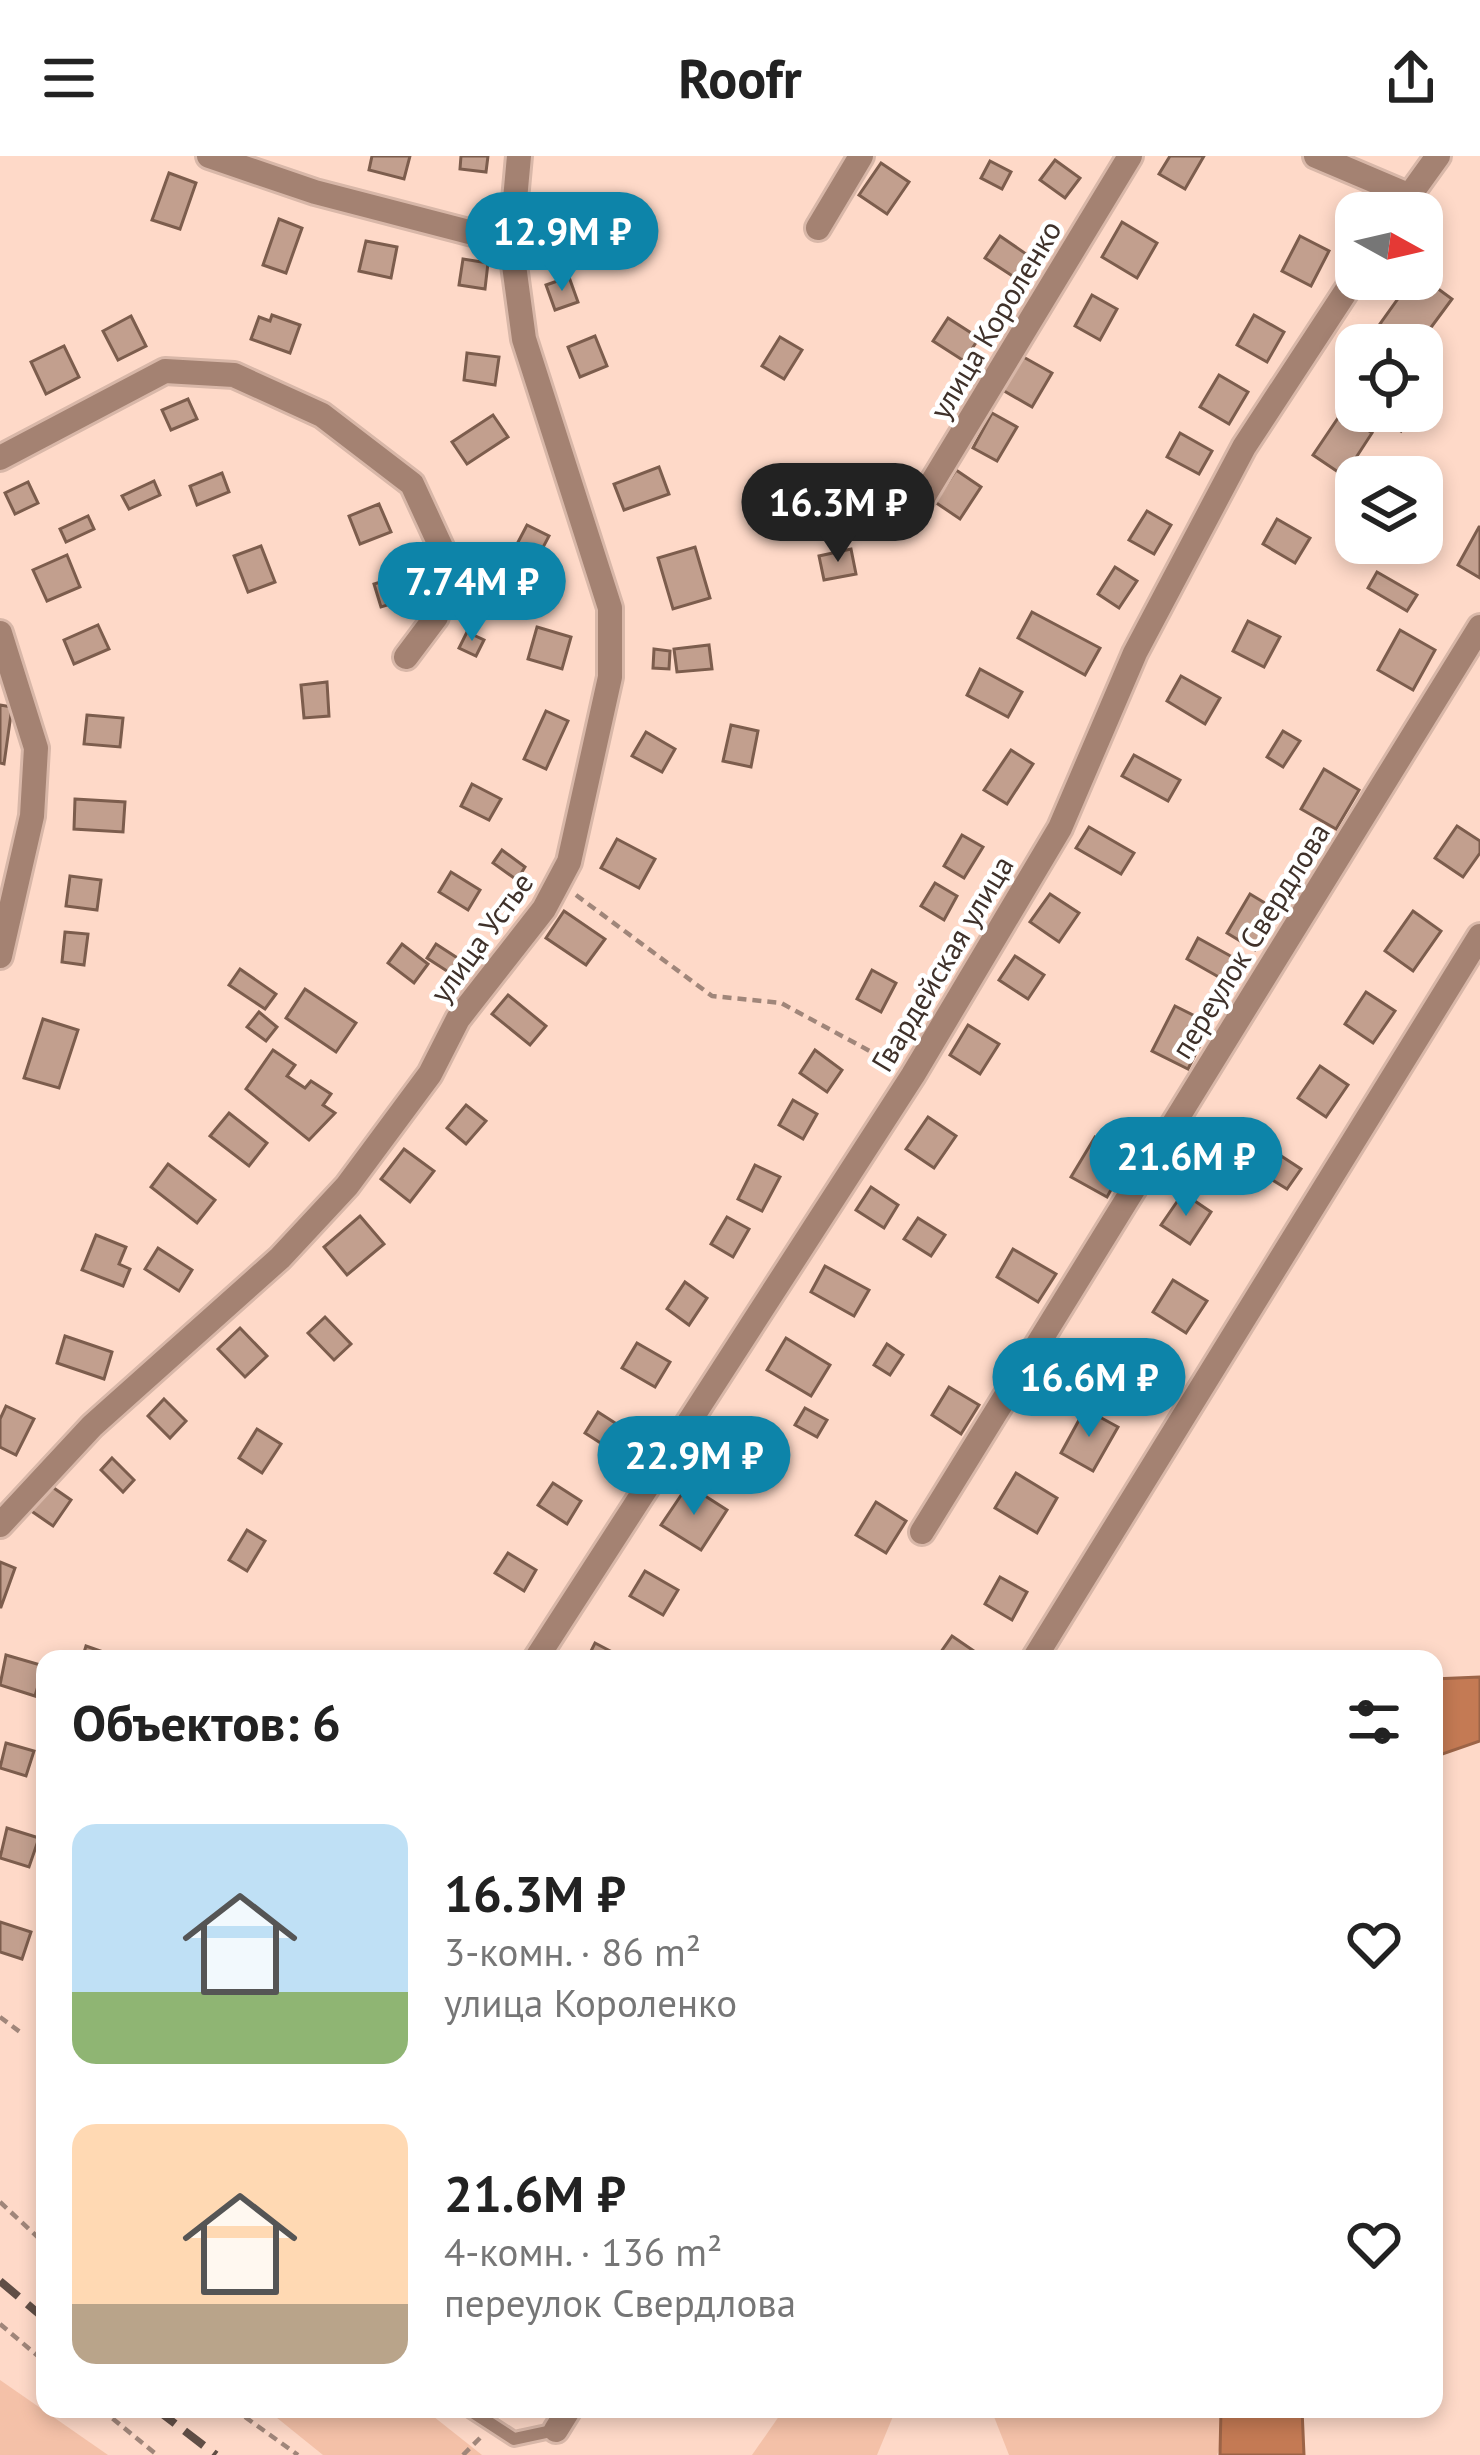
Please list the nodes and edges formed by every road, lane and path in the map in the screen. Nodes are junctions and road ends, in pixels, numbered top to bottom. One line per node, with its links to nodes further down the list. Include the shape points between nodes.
1 (209, 156): 10 (street, via 315,193)
2 (519, 156): 10 (street, улица Устье)
3 (861, 156): 9 (street)
4 (1130, 156): 13 (street, улица Короленко)
5 (1316, 156): 7 (street)
6 (1438, 156): 8 (street)
7 (1381, 192)
8 (1412, 192)
9 (818, 228)
10 (511, 243): 17 (street, улица Устье, via 524,339 610,608 610,677)
11 (1340, 300): 20 (street, Гвардейская улица, via 1244,446 1135,653 1060,828)
12 (0, 458): 16 (street, via 165,371 234,375 322,415 412,484 447,560 436,617)
13 (913, 514)
14 (1480, 627): 22 (street, переулок Свердлова)
15 (0, 634): 19 (street, via 37,748 18,893)
16 (406, 658)
17 (564, 885): 20 (path, via 712,996 781,1004); 21 (street, улица Устье, via 458,1019 430,1074 347,1186 280,1258 92,1426)
18 (1480, 935): 24 (street)
19 (0, 956)
20 (913, 1075): 23 (street, Гвардейская улица)
21 (0, 1525)
22 (922, 1532)
23 (542, 1650)
24 (1040, 1650)
25 (0, 2017): 26 (path)
26 (24, 2035)
27 (0, 2202): 28 (path)
28 (36, 2236)
29 (0, 2324): 30 (path)
30 (36, 2354)
31 (111, 2418): 36 (path)
32 (248, 2418): 37 (path)
33 (482, 2418): 35 (lane)
34 (562, 2420): 35 (lane, via 514,2439)
35 (493, 2425): 38 (path)
36 (158, 2455)
37 (298, 2455)
38 (463, 2455)

